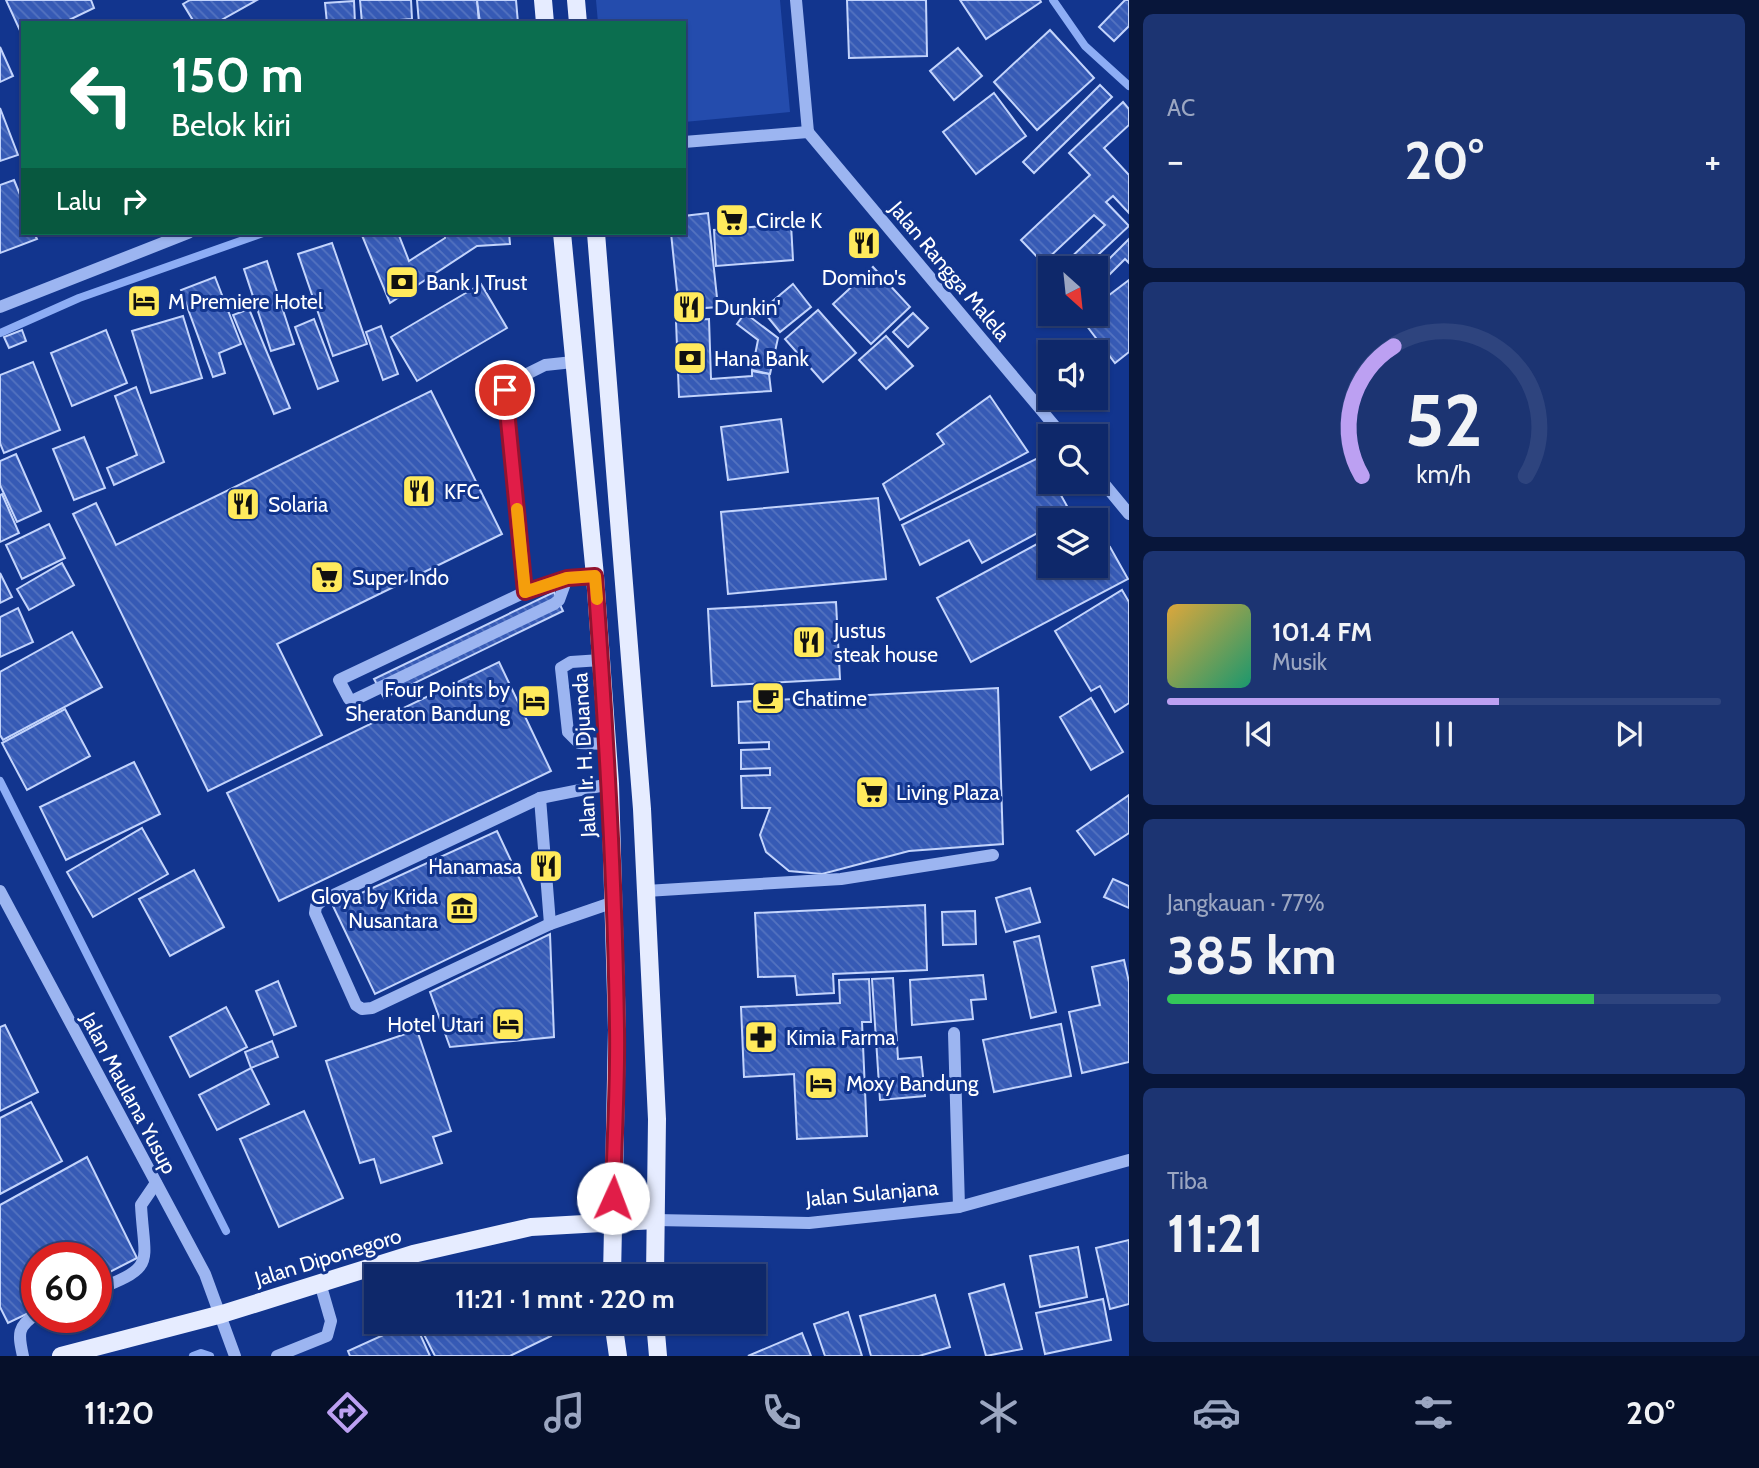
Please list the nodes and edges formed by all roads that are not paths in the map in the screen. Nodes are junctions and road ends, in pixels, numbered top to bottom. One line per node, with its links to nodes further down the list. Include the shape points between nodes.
1 (543, 0): 4 (main road)
2 (576, 0): 5 (main road)
3 (796, 0): 6 (street)
4 (545, 21)
5 (578, 21)
6 (808, 132): 7 (street); 13 (street, Jalan Rangga Malela)
7 (686, 142)
8 (183, 235): 11 (street)
9 (562, 235): 12 (main road, Jalan Ir. H. Djuanda)
10 (596, 235): 25 (main road, via 639,745)
11 (0, 307)
12 (573, 362): 16 (main road, Jalan Ir. H. Djuanda); 18 (street, via 545,365 507,384 505,390)
13 (1053, 424)
14 (1108, 489): 15 (street)
15 (1129, 514)
16 (595, 576): 17 (street); 19 (main road, Jalan Ir. H. Djuanda)
17 (567, 578): 18 (street); 18 (street, via 554,604 349,699 341,676)
18 (525, 592)
19 (601, 660): 20 (main road, Jalan Ir. H. Djuanda); 20 (street, via 561,668 568,732 579,743)
20 (608, 744): 21 (main road, Jalan Ir. H. Djuanda)
21 (610, 784): 22 (street); 26 (main road, Jalan Ir. H. Djuanda)
22 (540, 798): 27 (street); 27 (street, via 323,900 315,913 356,1005 362,1009)
23 (993, 855): 25 (street, via 841,879)
24 (0, 891): 30 (street, Jalan Maulana Yusup)
25 (646, 891): 33 (main road, via 657,1119)
26 (614, 902): 27 (street); 32 (main road, Jalan Ir. H. Djuanda, via 617,1030)
27 (550, 924)
28 (954, 1033): 31 (street)
29 (1129, 1160): 31 (street, Jalan Sulanjana)
30 (156, 1183): 37 (street, via 141,1205 147,1251 143,1264 132,1276); 38 (street, Jalan Maulana Yusup)
31 (960, 1207): 33 (street, Jalan Sulanjana, via 809,1223)
32 (612, 1220): 33 (main road, Jalan Sulanjana); 34 (main road, Jalan Ir. H. Djuanda); 36 (main road, Jalan Diponegoro, via 531,1227 414,1254)
33 (655, 1220): 35 (main road)
34 (612, 1264)
35 (655, 1264)
36 (320, 1283): 38 (main road, Jalan Diponegoro); 45 (street, via 331,1321 327,1336)
37 (112, 1284)
38 (222, 1314): 43 (main road, Jalan Diponegoro); 44 (street, Jalan Maulana Yusup)
39 (21, 1326): 42 (street)
40 (615, 1334): 46 (main road)
41 (656, 1334): 47 (main road)
42 (23, 1356)
43 (61, 1356)
44 (235, 1356)
45 (277, 1356)
46 (618, 1356)
47 (658, 1356)

